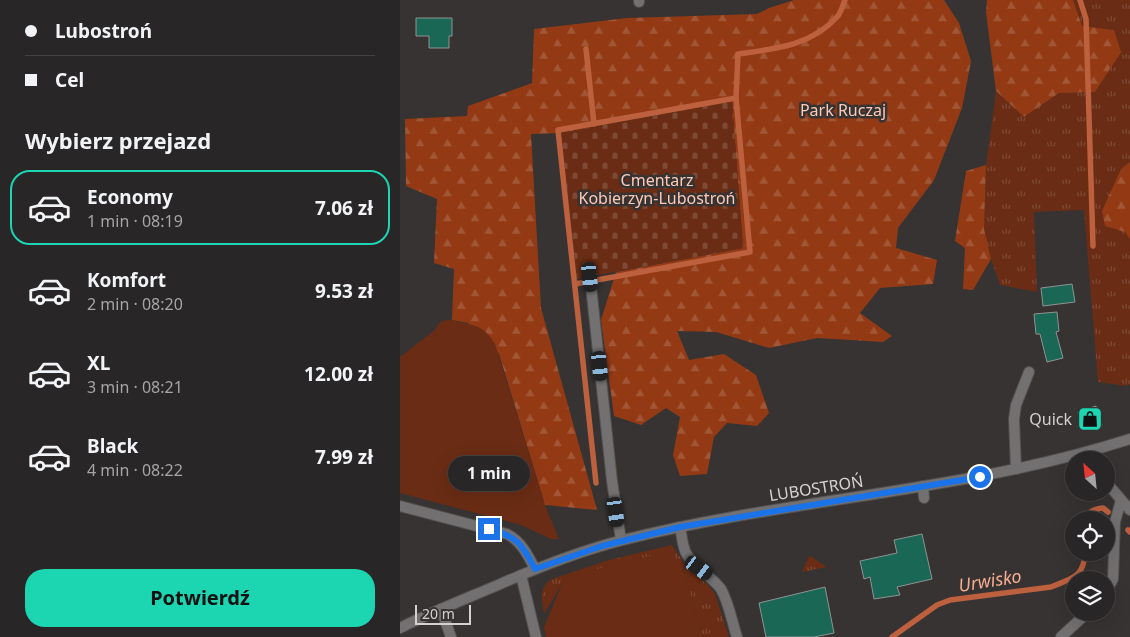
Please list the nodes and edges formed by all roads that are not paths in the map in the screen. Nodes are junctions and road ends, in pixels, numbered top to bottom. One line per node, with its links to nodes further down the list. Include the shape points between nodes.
1 (590, 277): 14 (street)
2 (1029, 372): 6 (street, via 1014,419)
3 (1130, 439): 4 (street, LUBOSTROŃ)
4 (1101, 451)
5 (1065, 461): 6 (street, LUBOSTROŃ)
6 (1016, 469): 7 (street, LUBOSTROŃ)
7 (923, 486): 9 (street); 13 (street, LUBOSTROŃ)
8 (1115, 493): 10 (street)
9 (924, 498)
10 (1121, 500): 12 (street); 16 (street, via 1115,522)
11 (400, 506): 15 (street, via 512,536)
12 (1130, 510)
13 (680, 527): 14 (street, LUBOSTROŃ); 23 (street, via 689,557 723,594)
14 (621, 540): 15 (street, LUBOSTROŃ)
15 (535, 569): 17 (street, LUBOSTROŃ)
16 (1113, 571)
17 (521, 575): 18 (street, LUBOSTROŃ); 22 (street)
18 (441, 609): 20 (street, LUBOSTROŃ); 21 (street)
19 (1078, 621): 24 (street)
20 (400, 628)
21 (452, 637)
22 (536, 637)
23 (737, 637)
24 (1061, 637)

